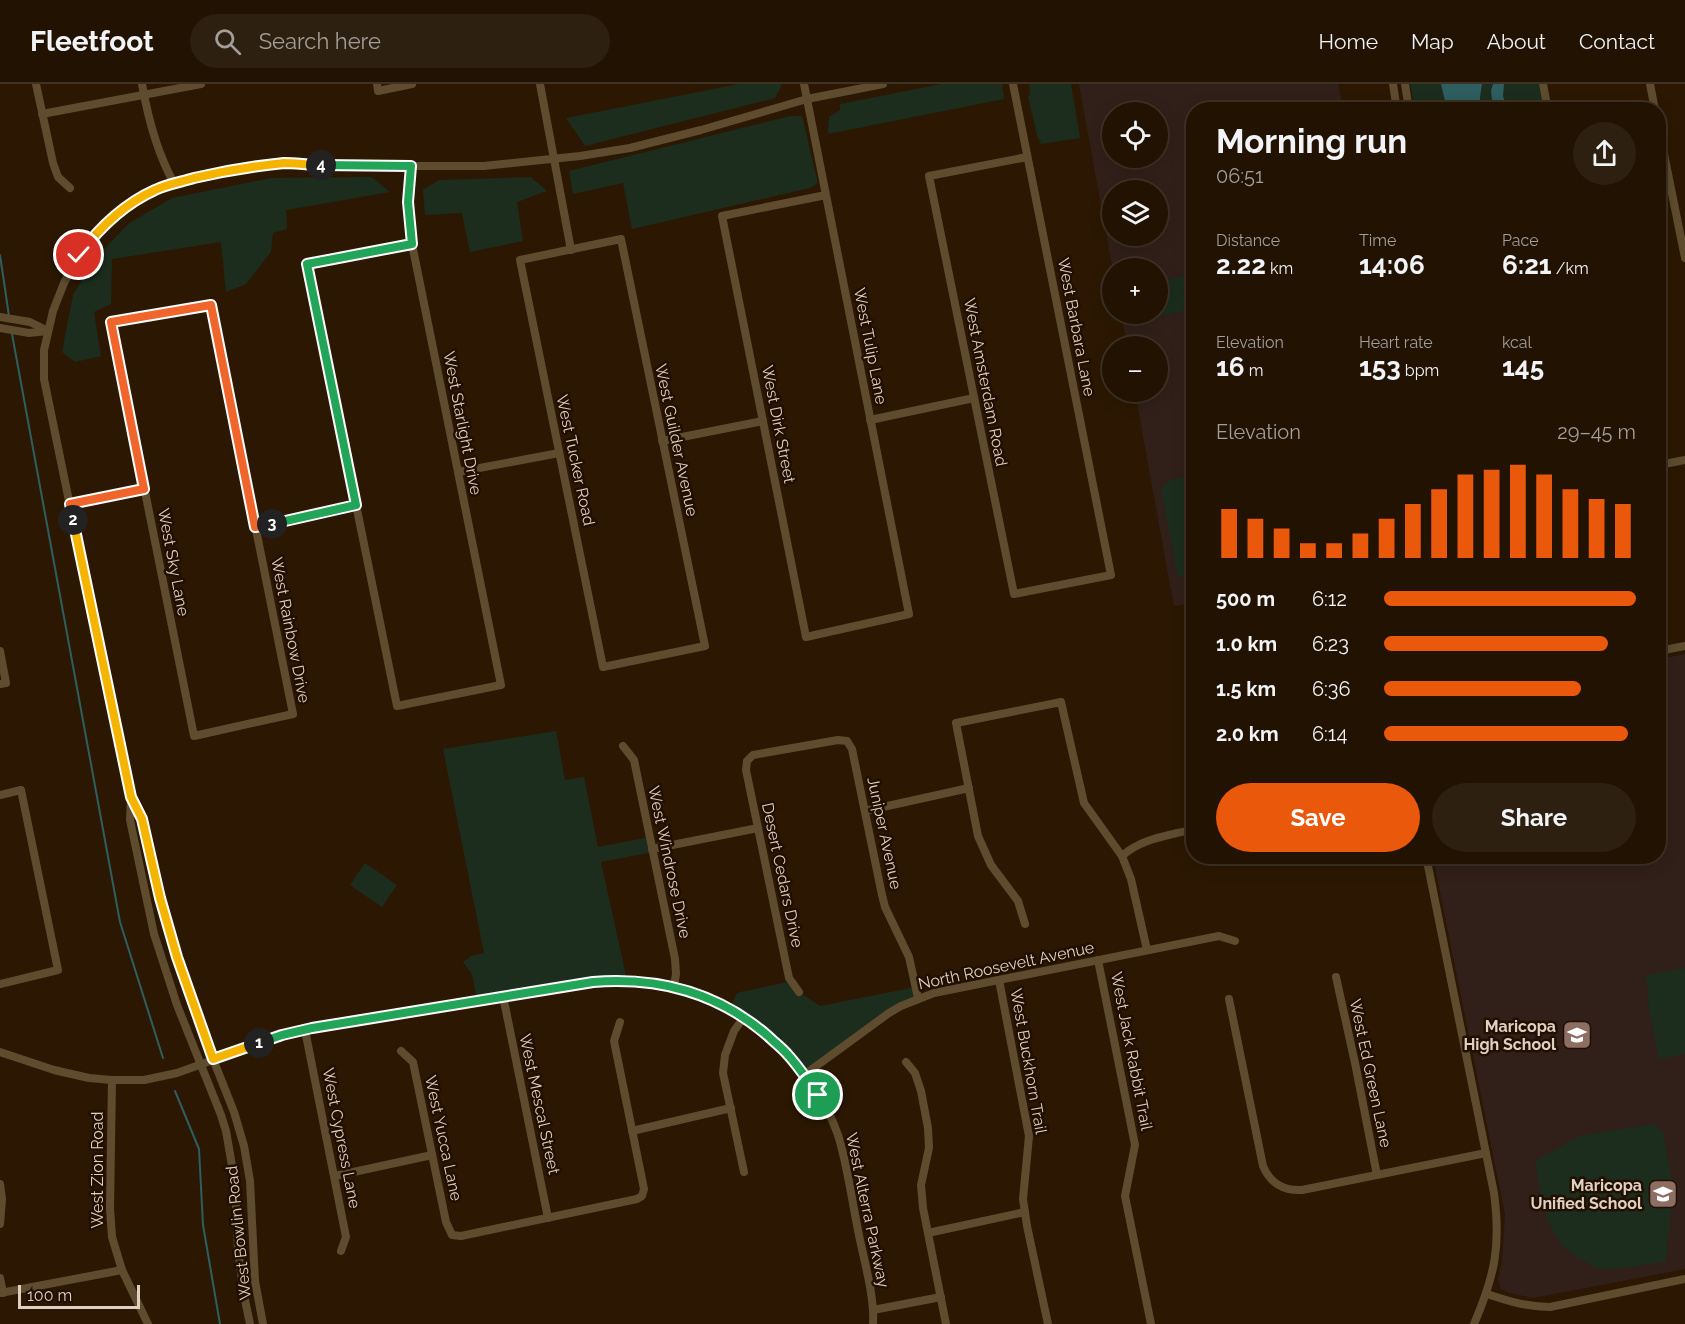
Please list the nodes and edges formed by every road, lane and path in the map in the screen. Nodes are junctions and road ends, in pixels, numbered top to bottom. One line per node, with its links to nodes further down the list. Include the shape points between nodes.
1 (36, 84): 20 (street)
2 (142, 84): 14 (street)
3 (201, 84): 14 (street)
4 (412, 84): 13 (street)
5 (540, 84): 22 (street)
6 (804, 84): 15 (street, West Tulip Lane)
7 (883, 84): 15 (street, West Bowlin Road)
8 (1012, 84): 21 (street, West Barbara Lane)
9 (1393, 84): 16 (street)
10 (1405, 84): 17 (street)
11 (1543, 84): 18 (street)
12 (1650, 84): 19 (street)
13 (377, 87)
14 (144, 95): 20 (street); 25 (street, via 148,117)
15 (807, 99): 22 (street, West Bowlin Road, via 630,148); 27 (street, West Tulip Lane)
16 (1396, 102)
17 (1408, 102)
18 (1546, 102)
19 (1653, 102)
20 (42, 114): 26 (street, via 52,163 58,177)
21 (1027, 157): 35 (street, West Amsterdam Road, via 929,176); 47 (street, West Barbara Lane, via 1111,575)
22 (554, 159): 24 (street, West Bowlin Road, via 484,166); 29 (street)
23 (1666, 164): 30 (street)
24 (411, 166): 25 (street, West Bowlin Road, via 286,163 217,172); 28 (street, West Starlight Drive, via 408,202)
25 (174, 183): 34 (street, West Bowlin Road, via 123,210 92,237 64,283)
26 (70, 188)
27 (826, 195): 36 (street, West Tulip Lane); 37 (street, West Dirk Street, via 722,216)
28 (412, 244): 42 (street, West Starlight Drive); 45 (street, via 307,264)
29 (571, 250): 38 (street, West Guilder Avenue, via 621,240); 39 (street, West Tucker Road, via 520,260)
30 (1685, 258)
31 (211, 305): 43 (street, West Sky Lane, via 111,322); 46 (street, West Rainbow Drive)
32 (0, 317): 34 (street, via 30,322)
33 (0, 328): 34 (street, via 29,333)
34 (48, 331): 44 (street, West Bowlin Road, via 44,379)
35 (974, 398): 36 (street); 47 (street, West Amsterdam Road)
36 (870, 420): 48 (street, West Tulip Lane, via 909,614)
37 (763, 421): 38 (street); 48 (street, West Dirk Street)
38 (662, 441): 52 (street, West Guilder Avenue, via 705,646)
39 (559, 453): 42 (street); 52 (street, West Tucker Road)
40 (1685, 460): 41 (street)
41 (1666, 464)
42 (458, 472): 45 (street, West Starlight Drive, via 501,685 397,706)
43 (144, 489): 44 (street); 54 (street, West Sky Lane, via 194,736)
44 (70, 504): 59 (street, West Bowlin Road)
45 (356, 505): 46 (street)
46 (255, 527): 54 (street, West Rainbow Drive)
47 (1014, 594)
48 (806, 637)
49 (1685, 646): 50 (street)
50 (1666, 650)
51 (0, 651): 53 (street)
52 (603, 667)
53 (3, 683)
54 (293, 714)
55 (847, 741): 60 (street, Juniper Avenue); 61 (street, Desert Cedars Drive, via 753,755 746,770)
56 (623, 746): 63 (street, West Windrose Drive, via 634,760)
57 (969, 788): 60 (street); 64 (street, via 956,723 1061,702 1084,803); 66 (street, via 978,836 991,865 1018,901)
58 (0, 795): 72 (street, via 21,790 58,970)
59 (131, 797): 83 (street, West Bowlin Road, via 142,819 179,964); 85 (street, West Bowlin Road, via 130,820 154,934)
60 (865, 811): 76 (street, Juniper Avenue, via 885,907 909,957)
61 (758, 828): 63 (street); 74 (street, Desert Cedars Drive, via 789,978)
62 (1186, 831): 64 (street, via 1141,842)
63 (652, 849): 73 (street, West Windrose Drive, via 675,959)
64 (1122, 856): 68 (street)
65 (1428, 864): 90 (street)
66 (1025, 924)
67 (1235, 941): 68 (street, North Roosevelt Avenue, via 1219,936)
68 (1147, 950): 69 (street, North Roosevelt Avenue)
69 (1098, 960): 71 (street, North Roosevelt Avenue); 114 (street, West Jack Rabbit Trail, via 1135,1145 1125,1196)
70 (1336, 978): 93 (street, West Ed Green Lane)
71 (999, 980): 76 (street, North Roosevelt Avenue); 96 (street, West Buckhorn Trail, via 1029,1136)
72 (0, 984)
73 (674, 986): 75 (street, West Alterra Parkway, via 611,981); 78 (street, West Alterra Parkway, via 695,992)
74 (799, 992)
75 (502, 996): 80 (street, West Alterra Parkway); 97 (street, West Mescal Street)
76 (918, 998): 86 (street, North Roosevelt Avenue, via 889,1013)
77 (1229, 999): 93 (street, via 1263,1166 1271,1178 1280,1186 1302,1190)
78 (744, 1017): 86 (street, West Alterra Parkway, via 787,1054); 88 (street, via 725,1055 723,1073)
79 (620, 1022): 89 (street, via 614,1041)
80 (305, 1030): 83 (street, West Alterra Parkway); 94 (street, West Cypress Lane)
81 (401, 1051): 91 (street, West Yucca Lane, via 412,1062)
82 (0, 1052): 87 (street, West Alterra Parkway, via 73,1075)
83 (213, 1059): 85 (street, West Alterra Parkway); 110 (street, West Bowlin Road, via 234,1112 246,1158 255,1281)
84 (906, 1062): 99 (street, via 915,1072 928,1128 929,1148 921,1185)
85 (201, 1064): 87 (street, West Alterra Parkway, via 144,1080); 109 (street, West Bowlin Road, via 227,1140)
86 (804, 1075): 107 (street, West Alterra Parkway, via 830,1115 838,1136)
87 (112, 1080): 101 (street, West Zion Road, via 110,1222)
88 (731, 1108): 89 (street); 92 (street)
89 (632, 1131): 97 (street, via 644,1189 642,1196)
90 (1486, 1153): 93 (street); 105 (street, via 1498,1238)
91 (432, 1155): 94 (street); 97 (street, West Yucca Lane, via 452,1235)
92 (744, 1172)
93 (1377, 1175)
94 (334, 1176): 100 (street, West Cypress Lane, via 346,1237)
95 (0, 1184): 98 (street)
96 (1025, 1212): 99 (street); 113 (street, West Buckhorn Trail)
97 (548, 1218)
98 (0, 1224)
99 (928, 1233): 106 (street)
100 (341, 1251)
101 (122, 1270): 104 (street); 108 (street, West Zion Road)
102 (0, 1278): 104 (street)
103 (1685, 1280): 105 (street, via 1550,1307 1516,1304)
104 (1, 1293)
105 (1487, 1294): 115 (street)
106 (941, 1297): 107 (street); 112 (street)
107 (873, 1310): 111 (street, West Alterra Parkway)
108 (148, 1324)
109 (250, 1324)
110 (263, 1324)
111 (873, 1324)
112 (946, 1324)
113 (1048, 1324)
114 (1151, 1324)
115 (1473, 1324)

